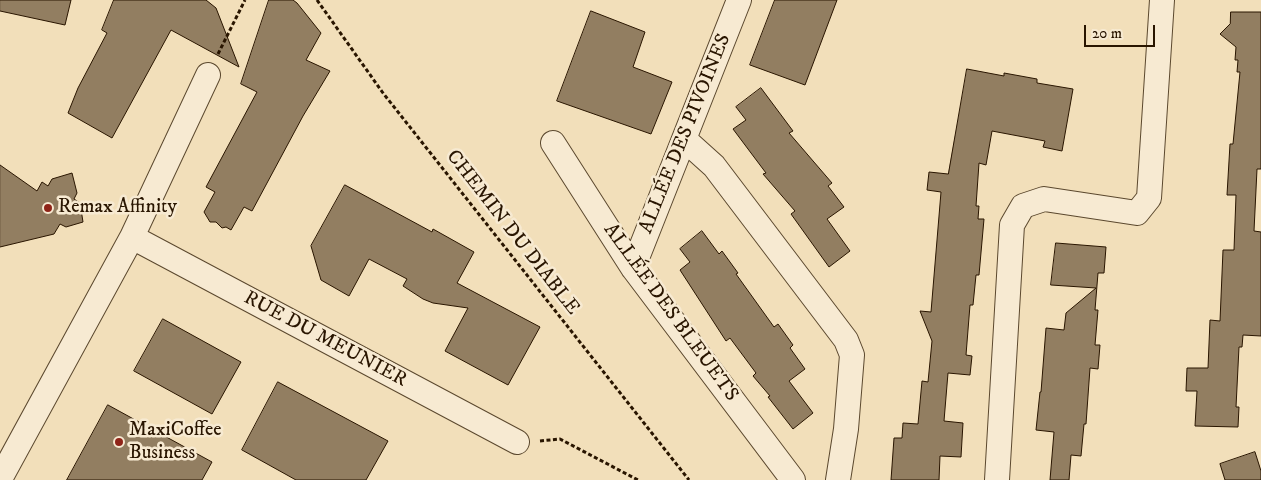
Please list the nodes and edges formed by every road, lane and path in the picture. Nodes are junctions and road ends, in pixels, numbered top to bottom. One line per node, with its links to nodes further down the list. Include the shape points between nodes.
1 (246, 0): 5 (path)
2 (317, 0): 13 (path, CHEMIN DU DIABLE, via 383,93)
3 (739, 0): 6 (street, ALLÉE DES PIVOINES)
4 (1162, 0): 16 (street, via 1149,198 1137,213 1044,199 1023,206 1012,225)
5 (208, 75): 8 (street)
6 (684, 139): 9 (street, ALLÉE DES PIVOINES); 15 (street, via 714,166 846,340 852,355)
7 (553, 143): 9 (street, ALLÉE DES BLEUETS)
8 (132, 237): 10 (street, RUE DU MEUNIER); 11 (street)
9 (633, 268): 14 (street, ALLÉE DES BLEUETS)
10 (517, 442): 12 (path, via 560,439)
11 (0, 479)
12 (638, 480)
13 (689, 480)
14 (793, 480)
15 (838, 480)
16 (997, 480)

